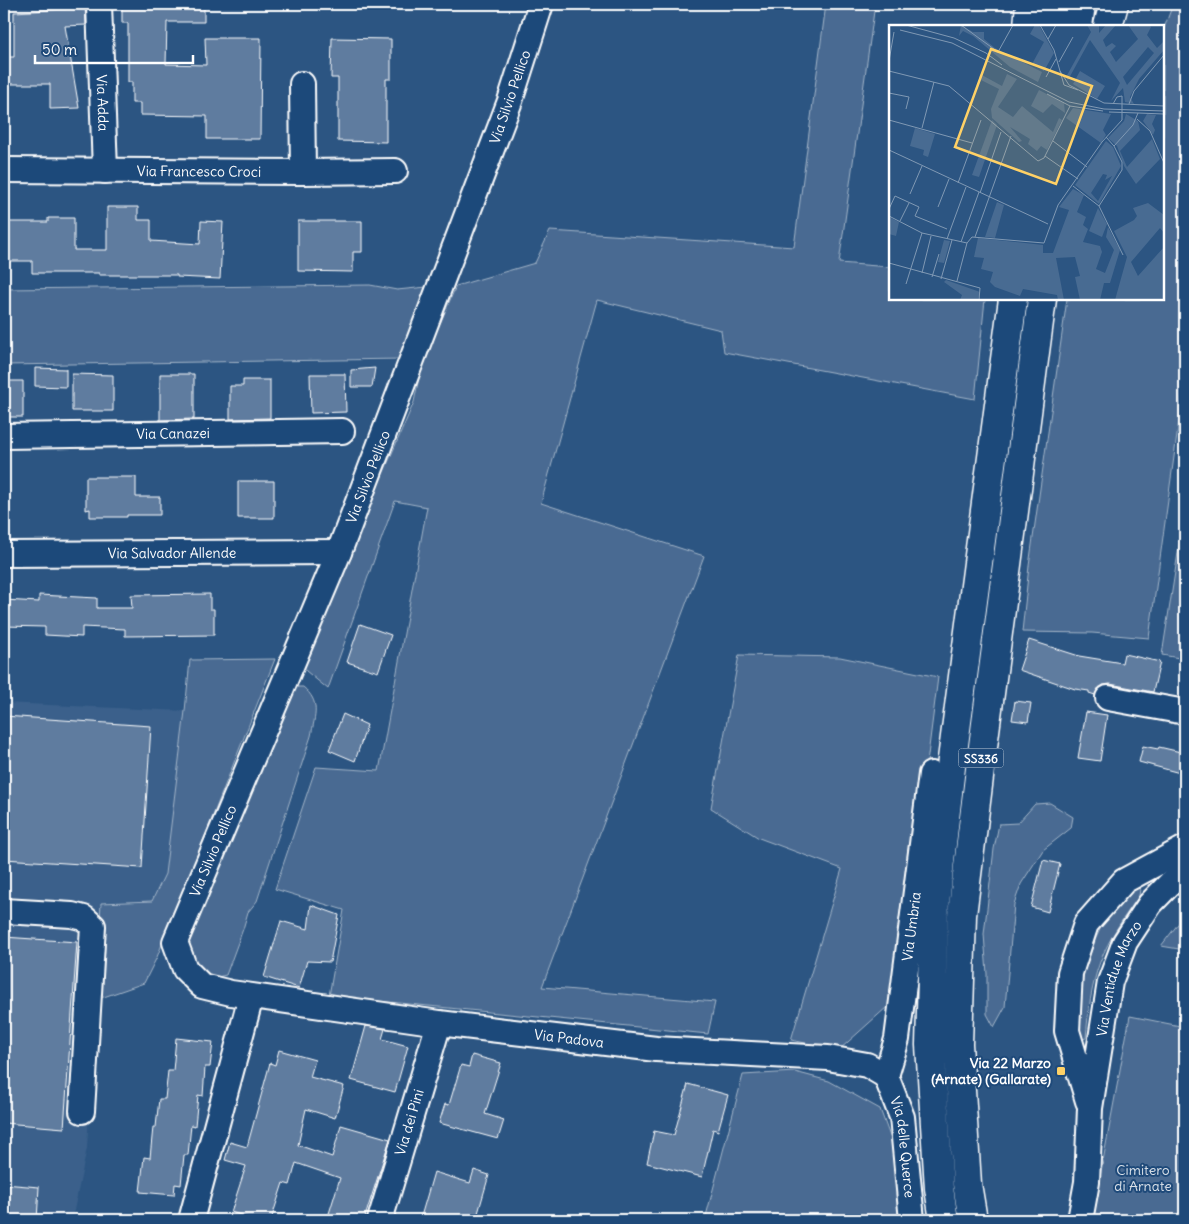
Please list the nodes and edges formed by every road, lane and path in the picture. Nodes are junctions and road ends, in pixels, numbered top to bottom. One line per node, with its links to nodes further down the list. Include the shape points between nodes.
1 (99, 4): 13 (street, Via Adda)
2 (541, 4): 20 (street, Via Silvio Pellico, via 510,101)
3 (1030, 4): 7 (highway)
4 (1053, 4): 8 (highway)
5 (1081, 4): 9 (highway)
6 (1114, 4): 10 (highway)
7 (1028, 25)
8 (1050, 25)
9 (1078, 25)
10 (1108, 25)
11 (302, 84): 15 (street)
12 (4, 170): 13 (street, Via Francesco Croci)
13 (105, 171): 15 (street, Via Francesco Croci)
14 (395, 171): 15 (street, Via Francesco Croci)
15 (303, 172)
16 (1013, 300): 37 (highway, SS336, via 934,912 930,1045)
17 (1042, 300): 38 (highway, SS336, via 962,915 958,1044 967,1184)
18 (342, 431): 19 (street, Via Canazei)
19 (4, 436)
20 (339, 552): 21 (street, Via Salvador Allende); 28 (street, Via Silvio Pellico)
21 (4, 554)
22 (1108, 698): 23 (street)
23 (1185, 712)
24 (931, 774): 31 (street, Via Umbria, via 896,1039)
25 (1185, 848): 32 (street, Via Ventidue Marzo, via 1124,881 1086,924 1070,973 1067,1031)
26 (1185, 868): 32 (street, Via Ventidue Marzo, via 1150,904 1125,942 1110,982)
27 (4, 911): 33 (street, via 72,915 84,918 93,926)
28 (175, 942): 29 (street, Via Padova, via 186,970 202,986)
29 (251, 997): 30 (street, Via Padova); 34 (street)
30 (439, 1022): 31 (street, Via Padova, via 656,1049 828,1058 867,1065); 35 (street, Via dei Pini)
31 (886, 1076): 36 (street, Via delle Querce, via 902,1118)
32 (1090, 1108): 39 (street, Via Ventidue Marzo, via 1087,1182)
33 (82, 1111)
34 (191, 1220)
35 (380, 1220)
36 (912, 1220)
37 (944, 1220)
38 (973, 1220)
39 (1080, 1220)

